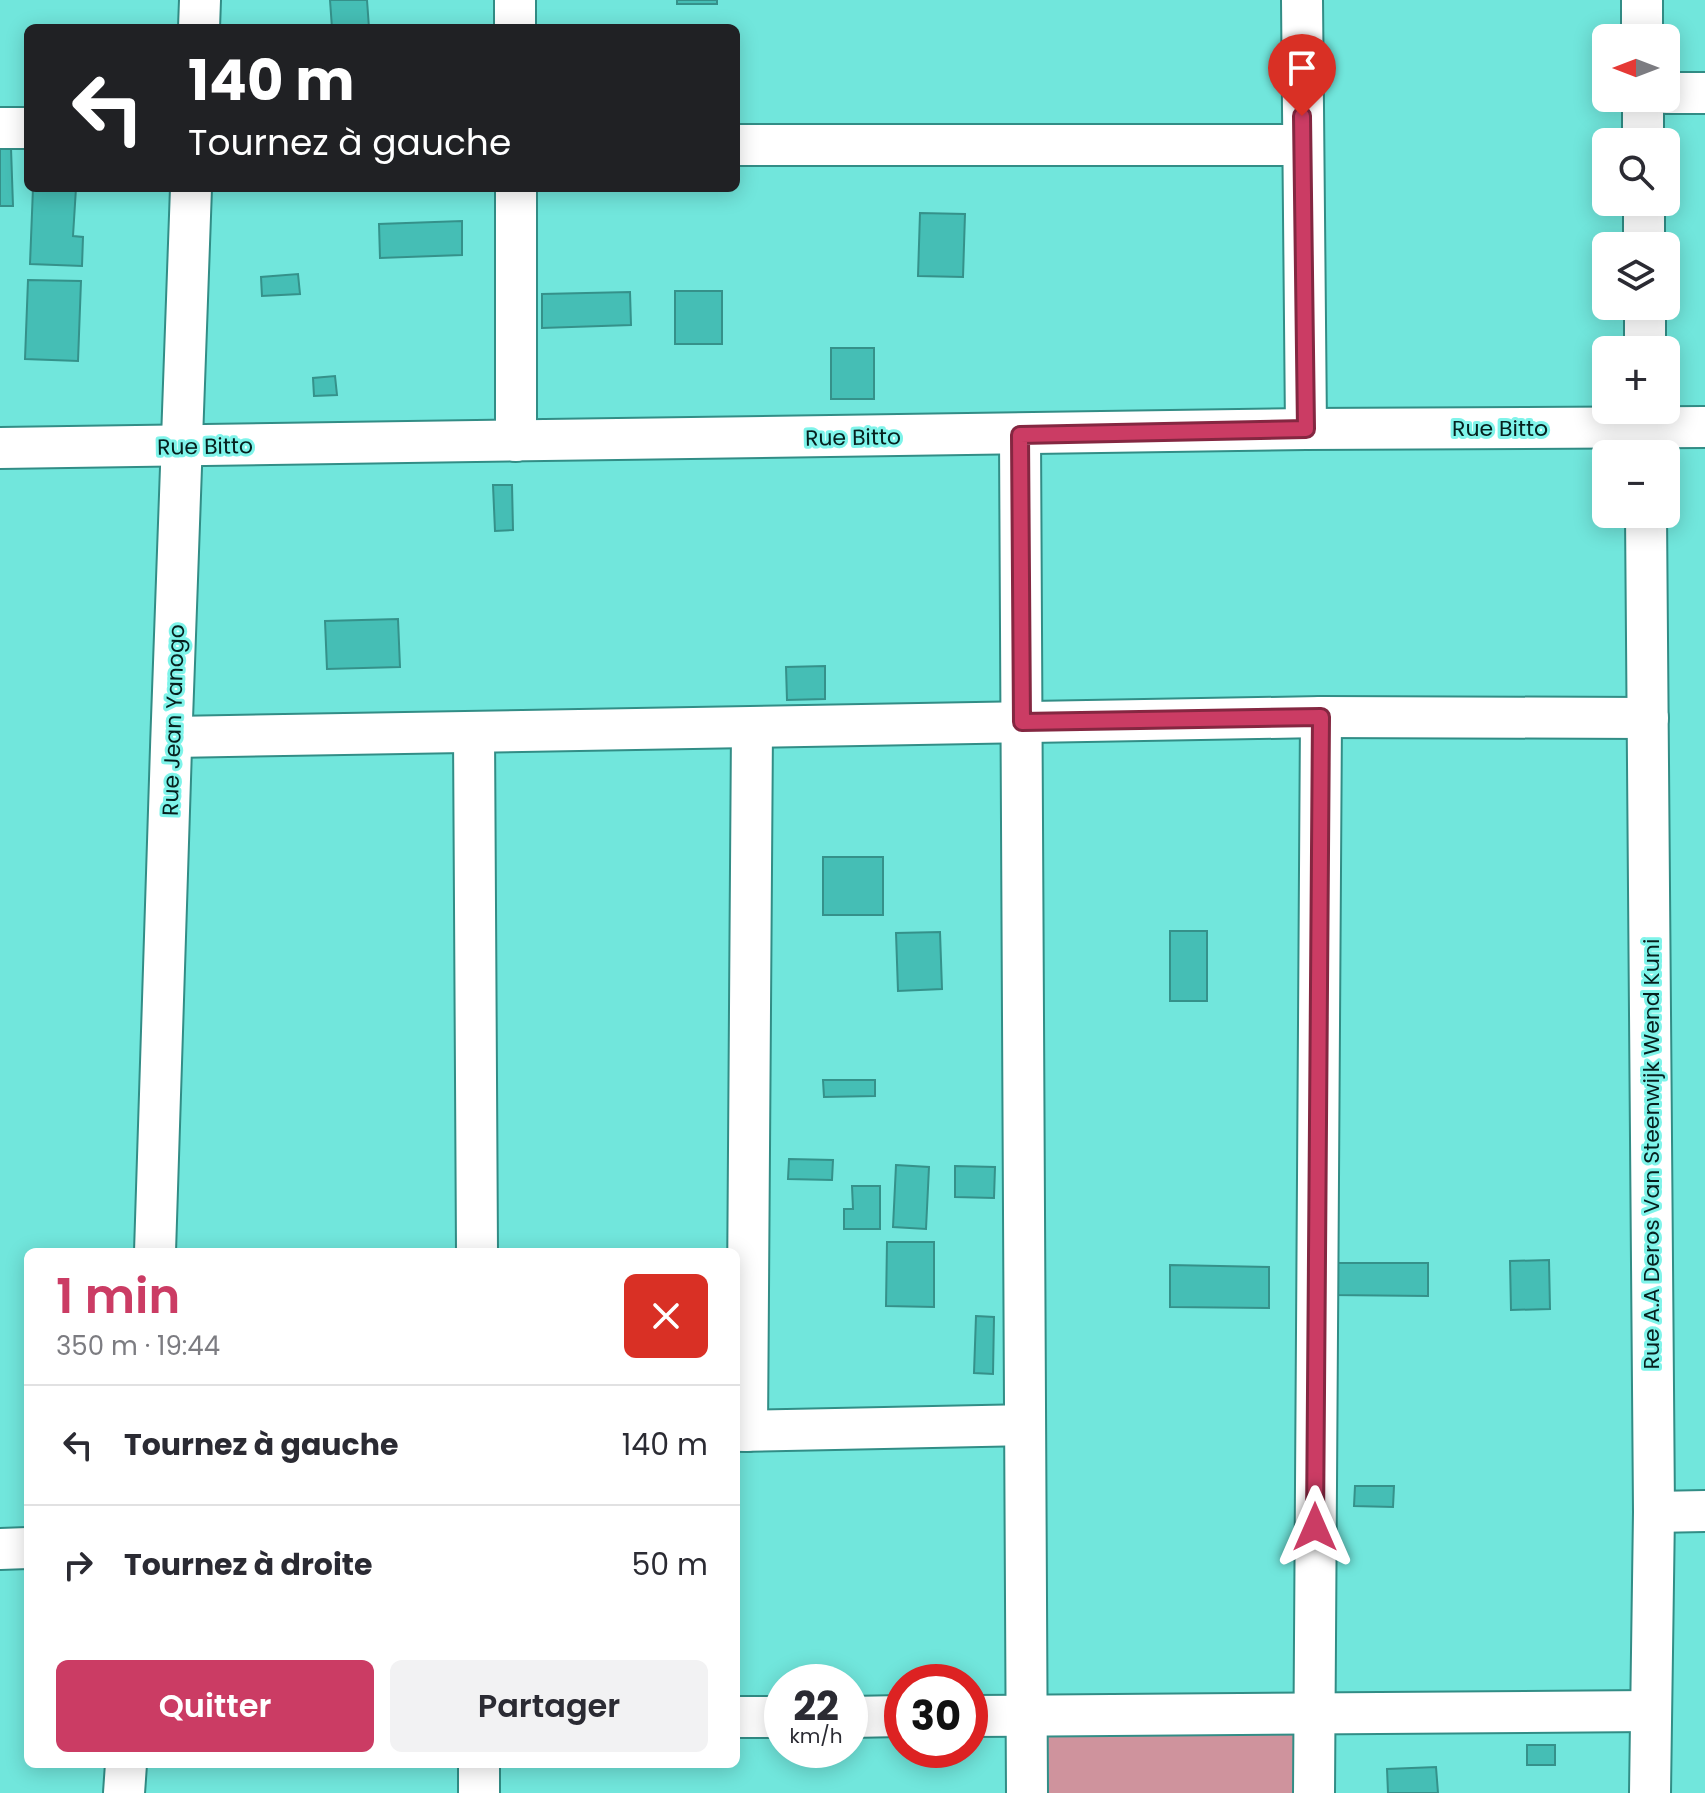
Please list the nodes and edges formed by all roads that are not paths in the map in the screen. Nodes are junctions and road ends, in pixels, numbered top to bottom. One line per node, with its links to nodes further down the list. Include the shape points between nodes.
1 (200, 0): 5 (street)
2 (515, 0): 6 (street)
3 (1302, 0): 13 (street)
4 (1642, 0): 7 (street)
5 (199, 24)
6 (515, 24)
7 (1642, 24)
8 (1680, 93): 9 (street)
9 (1705, 93)
10 (0, 128): 11 (street)
11 (24, 128)
12 (740, 145): 13 (street)
13 (1302, 145): 17 (street)
14 (191, 192): 21 (street, Rue Jean Yanogo)
15 (516, 192): 20 (street)
16 (1705, 427): 18 (street, Rue Bitto)
17 (1306, 429): 18 (street, Rue Bitto); 19 (street, Rue Bitto)
18 (1646, 431)
19 (1020, 435): 20 (street, Rue Bitto); 26 (street)
20 (516, 441): 21 (street, Rue Bitto)
21 (180, 446): 22 (street, Rue Bitto); 29 (street, Rue Jean Yanogo)
22 (0, 448)
23 (1646, 528): 25 (street, Rue A.A Deros Van Steenwijk Wend Kuni)
24 (1321, 717): 25 (street); 26 (street); 39 (street)
25 (1648, 718): 35 (street, Rue A.A Deros Van Steenwijk Wend Kuni)
26 (1022, 722): 27 (street); 32 (street)
27 (752, 728): 28 (street); 33 (street)
28 (474, 732): 29 (street); 31 (street)
29 (173, 737): 30 (street, Rue Jean Yanogo)
30 (155, 1248)
31 (477, 1248)
32 (1025, 1425): 33 (street); 40 (street)
33 (742, 1431)
34 (1705, 1511): 35 (street)
35 (1654, 1512): 38 (street, Rue A.A Deros Van Steenwijk Wend Kuni)
36 (24, 1548): 37 (street)
37 (0, 1549)
38 (1650, 1711): 39 (street); 50 (street, Rue A.A Deros Van Steenwijk Wend Kuni)
39 (1313, 1714): 40 (street); 49 (street)
40 (1027, 1715): 41 (street); 48 (street)
41 (988, 1716)
42 (740, 1717): 43 (street)
43 (764, 1717)
44 (126, 1768): 46 (street)
45 (479, 1768): 47 (street)
46 (124, 1793)
47 (479, 1793)
48 (1027, 1793)
49 (1314, 1793)
50 (1650, 1793)

